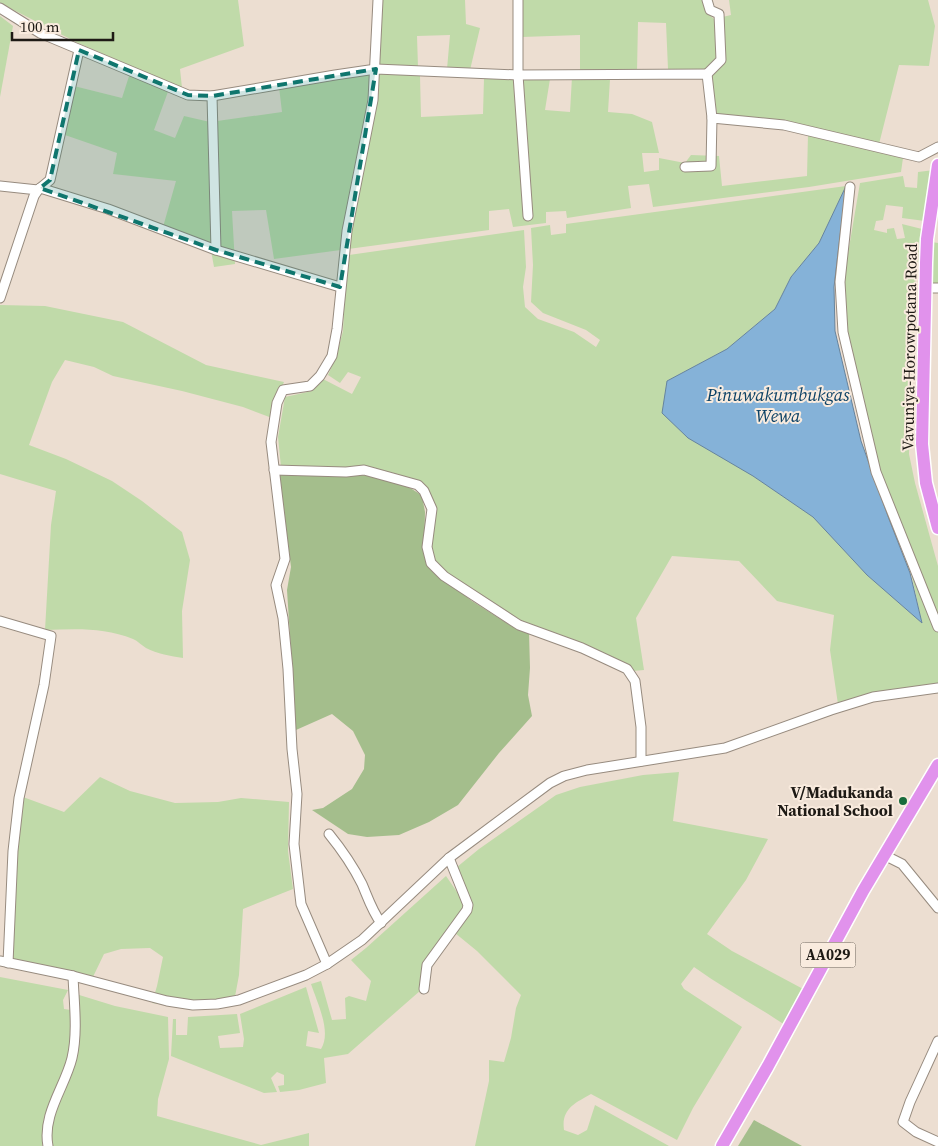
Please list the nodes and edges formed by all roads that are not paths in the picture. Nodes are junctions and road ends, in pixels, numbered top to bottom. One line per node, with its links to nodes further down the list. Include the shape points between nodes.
1 (378, 0): 6 (street)
2 (518, 0): 8 (street)
3 (707, 0): 7 (street, via 710,10 718,14 720,60)
4 (0, 8): 5 (street, via 40,33)
5 (79, 50): 9 (street, via 188,95); 16 (street, via 50,180)
6 (376, 69): 8 (street); 9 (street); 19 (street)
7 (706, 74): 8 (street); 10 (street)
8 (518, 75): 17 (street)
9 (212, 96): 18 (street)
10 (712, 118): 11 (street, via 784,125 919,157); 13 (street, via 711,166)
11 (938, 147)
12 (938, 165): 20 (highway, Vavuniya-Horowpotana Road, via 927,239)
13 (685, 167)
14 (0, 186): 16 (street)
15 (850, 187): 25 (street, via 840,282 843,332 876,472)
16 (39, 189): 18 (street, via 108,209); 21 (street)
17 (528, 216)
18 (216, 250): 19 (street)
19 (340, 287): 22 (street, via 332,356 310,386 282,390 277,403 271,442)
20 (932, 288): 23 (highway, Vavuniya-Horowpotana Road, via 922,444 926,483)
21 (0, 298)
22 (274, 470): 27 (street, via 364,470 418,486 432,508 427,547 431,563 444,576 519,625 627,669 635,681 641,727); 35 (street, via 285,559 276,585 283,618 297,794 294,844 301,904)
23 (938, 528)
24 (0, 621): 34 (street, via 51,636 44,685 19,798)
25 (938, 627)
26 (938, 688): 27 (street, via 873,697 725,748)
27 (641, 761): 31 (street, via 587,770 550,783)
28 (938, 765): 30 (highway, AA029)
29 (330, 834): 33 (street, via 345,854)
30 (884, 855): 32 (street, via 902,864); 41 (highway, AA029)
31 (449, 858): 33 (street); 37 (street, via 468,905 428,965)
32 (938, 908)
33 (381, 923): 35 (street)
34 (4, 962): 36 (street)
35 (326, 964): 36 (street, via 306,975 239,1000 217,1004 167,1002)
36 (73, 976): 40 (street, via 72,1058 48,1121)
37 (424, 989)
38 (938, 1041): 39 (street, via 904,1122 916,1132)
39 (938, 1142)
40 (48, 1146)
41 (722, 1146)

